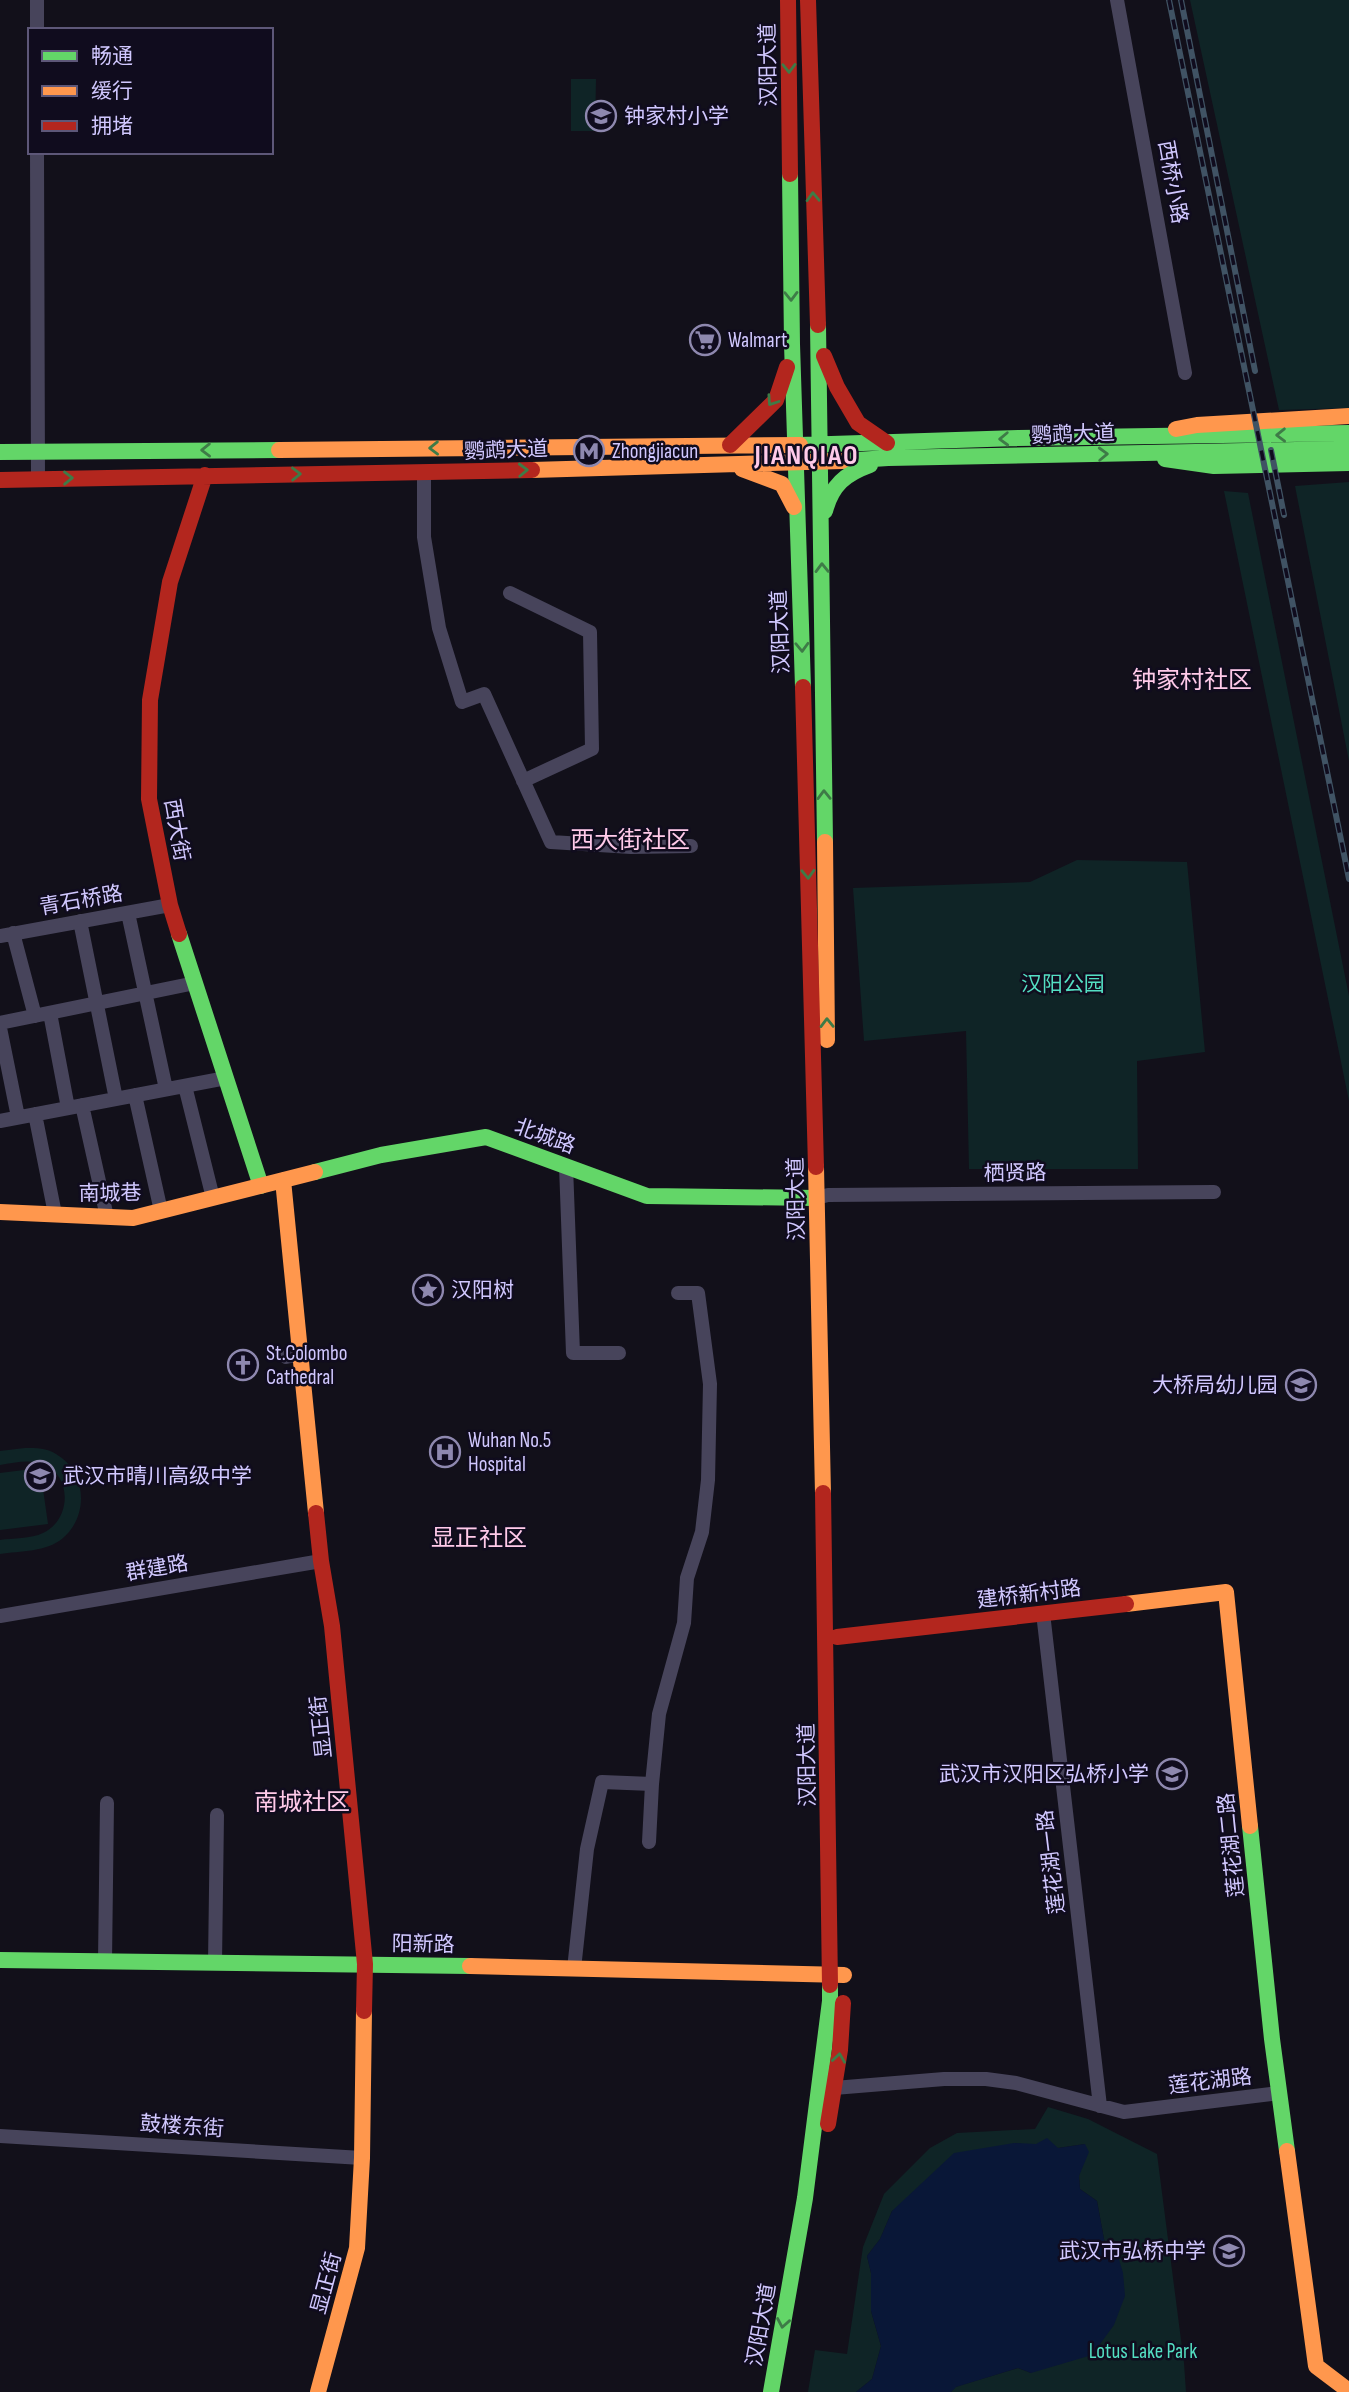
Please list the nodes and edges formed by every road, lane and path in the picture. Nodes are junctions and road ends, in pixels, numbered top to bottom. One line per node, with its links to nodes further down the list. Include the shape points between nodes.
1 (37, 0): 5 (street)
2 (788, 0): 7 (main road, 汉阳大道, one-way to 7)
3 (808, 0): 8 (main road, 汉阳大道, one-way to 3)
4 (1117, 0): 9 (street, 西桥小路)
5 (37, 28)
6 (37, 154): 18 (street)
7 (792, 344): 12 (main road, 汉阳大道); 14 (main road, one-way to 14, via 776,400)
8 (819, 345): 13 (main road, 汉阳大道); 17 (main road, via 858,423)
9 (1185, 373)
10 (1349, 416): 15 (main road, via 1197,425)
11 (1349, 433): 15 (main road, 鹦鹉大道, one-way to 15)
12 (795, 444): 13 (main road, 鹦鹉大道); 14 (main road, 鹦鹉大道); 22 (main road, 汉阳大道)
13 (820, 444): 17 (main road, 鹦鹉大道); 20 (main road, 汉阳大道)
14 (730, 445): 18 (main road, 鹦鹉大道, one-way to 18)
15 (1129, 445): 16 (main road, 鹦鹉大道); 17 (main road, 鹦鹉大道); 21 (main road, via 1214,466)
16 (1349, 449)
17 (887, 451): 20 (main road, 鹦鹉大道); 28 (main road, via 839,479)
18 (37, 452): 19 (main road, 鹦鹉大道); 26 (street)
19 (0, 453)
20 (820, 463): 22 (main road, 鹦鹉大道); 28 (main road, 汉阳大道)
21 (1349, 463)
22 (795, 464): 23 (main road, 鹦鹉大道); 29 (main road, 汉阳大道)
23 (729, 465): 24 (main road, 鹦鹉大道, one-way to 23); 29 (main road, via 782,484 796,512)
24 (424, 473): 25 (main road, 鹦鹉大道, one-way to 24); 31 (street, via 424,537 439,628 462,702 484,694)
25 (205, 475): 26 (main road, 鹦鹉大道, one-way to 25); 33 (main road, 西大街, via 170,582 150,700 149,799)
26 (38, 479): 27 (main road, 鹦鹉大道)
27 (0, 480)
28 (821, 528): 56 (main road, 汉阳大道, one-way to 28)
29 (798, 530): 56 (main road, 汉阳大道, one-way to 56)
30 (510, 593): 31 (street, via 590,632 592,749)
31 (523, 781): 32 (street, via 551,842)
32 (691, 846)
33 (170, 905): 34 (street, 青石桥路); 37 (main road, 西大街)
34 (128, 913): 35 (street, 青石桥路); 38 (street)
35 (80, 921): 36 (street, 青石桥路); 39 (street)
36 (6, 934): 41 (street)
37 (195, 984): 38 (street); 43 (main road, 西大街)
38 (145, 993): 39 (street); 45 (street)
39 (96, 1003): 40 (street); 47 (street)
40 (50, 1013): 41 (street); 48 (street)
41 (35, 1016): 42 (street)
42 (0, 1025): 50 (street)
43 (226, 1078): 44 (street); 54 (main road, 西大街)
44 (185, 1086): 45 (street); 57 (street)
45 (166, 1089): 46 (street)
46 (135, 1095): 47 (street); 58 (street)
47 (116, 1099): 48 (street)
48 (75, 1107): 49 (street); 61 (street)
49 (35, 1114): 50 (street); 60 (street)
50 (18, 1117): 51 (street)
51 (0, 1121)
52 (566, 1166): 53 (main road, 北城路, via 486,1137 381,1155); 56 (main road, 北城路, via 647,1196); 63 (street, via 573,1353)
53 (284, 1180): 54 (main road, 北城路); 64 (main road, 显正街, via 293,1355)
54 (261, 1186): 57 (main road, 南城巷)
55 (1214, 1192): 56 (street, 栖贤路)
56 (822, 1197): 68 (main road, 汉阳大道); 78 (main road, 汉阳大道)
57 (212, 1198): 58 (main road, 南城巷)
58 (161, 1211): 61 (main road, 南城巷, via 133,1218)
59 (0, 1212): 60 (main road, 南城巷)
60 (55, 1214): 61 (main road, 南城巷)
61 (107, 1217)
62 (678, 1293): 69 (street, via 698,1293 710,1384 708,1480 702,1532 687,1578 684,1623 659,1714)
63 (619, 1353)
64 (321, 1561): 67 (street, 群建路); 76 (main road, 显正街, via 332,1626)
65 (1226, 1592): 66 (main road, 建桥新村路); 80 (main road, 莲花湖二路)
66 (1043, 1613): 68 (main road, 建桥新村路); 81 (street, 莲花湖一路)
67 (0, 1616)
68 (837, 1637): 78 (main road, 汉阳大道)
69 (652, 1784): 72 (street); 77 (street, via 602,1782 587,1849)
70 (107, 1803): 74 (street)
71 (217, 1815): 75 (street)
72 (649, 1842)
73 (0, 1960): 74 (main road, 阳新路)
74 (105, 1961): 75 (main road, 阳新路)
75 (215, 1962): 76 (main road, 阳新路)
76 (365, 1964): 77 (main road, 阳新路); 83 (main road, 显正街)
77 (574, 1969): 78 (main road, 阳新路)
78 (837, 1975): 79 (main road, 汉阳大道, one-way to 78, via 840,2050); 86 (main road, 汉阳大道, one-way to 86)
79 (834, 2088): 81 (street, 莲花湖路, via 986,2079); 87 (main road, 汉阳大道)
80 (1279, 2093): 81 (street, 莲花湖路, via 1124,2112); 84 (main road, 莲花湖路, via 1316,2366)
81 (1100, 2106)
82 (0, 2136): 83 (street, 鼓楼东街)
83 (362, 2158): 85 (main road, 显正街, via 357,2248)
84 (1349, 2391)
85 (318, 2392)
86 (771, 2392)
87 (786, 2392)

